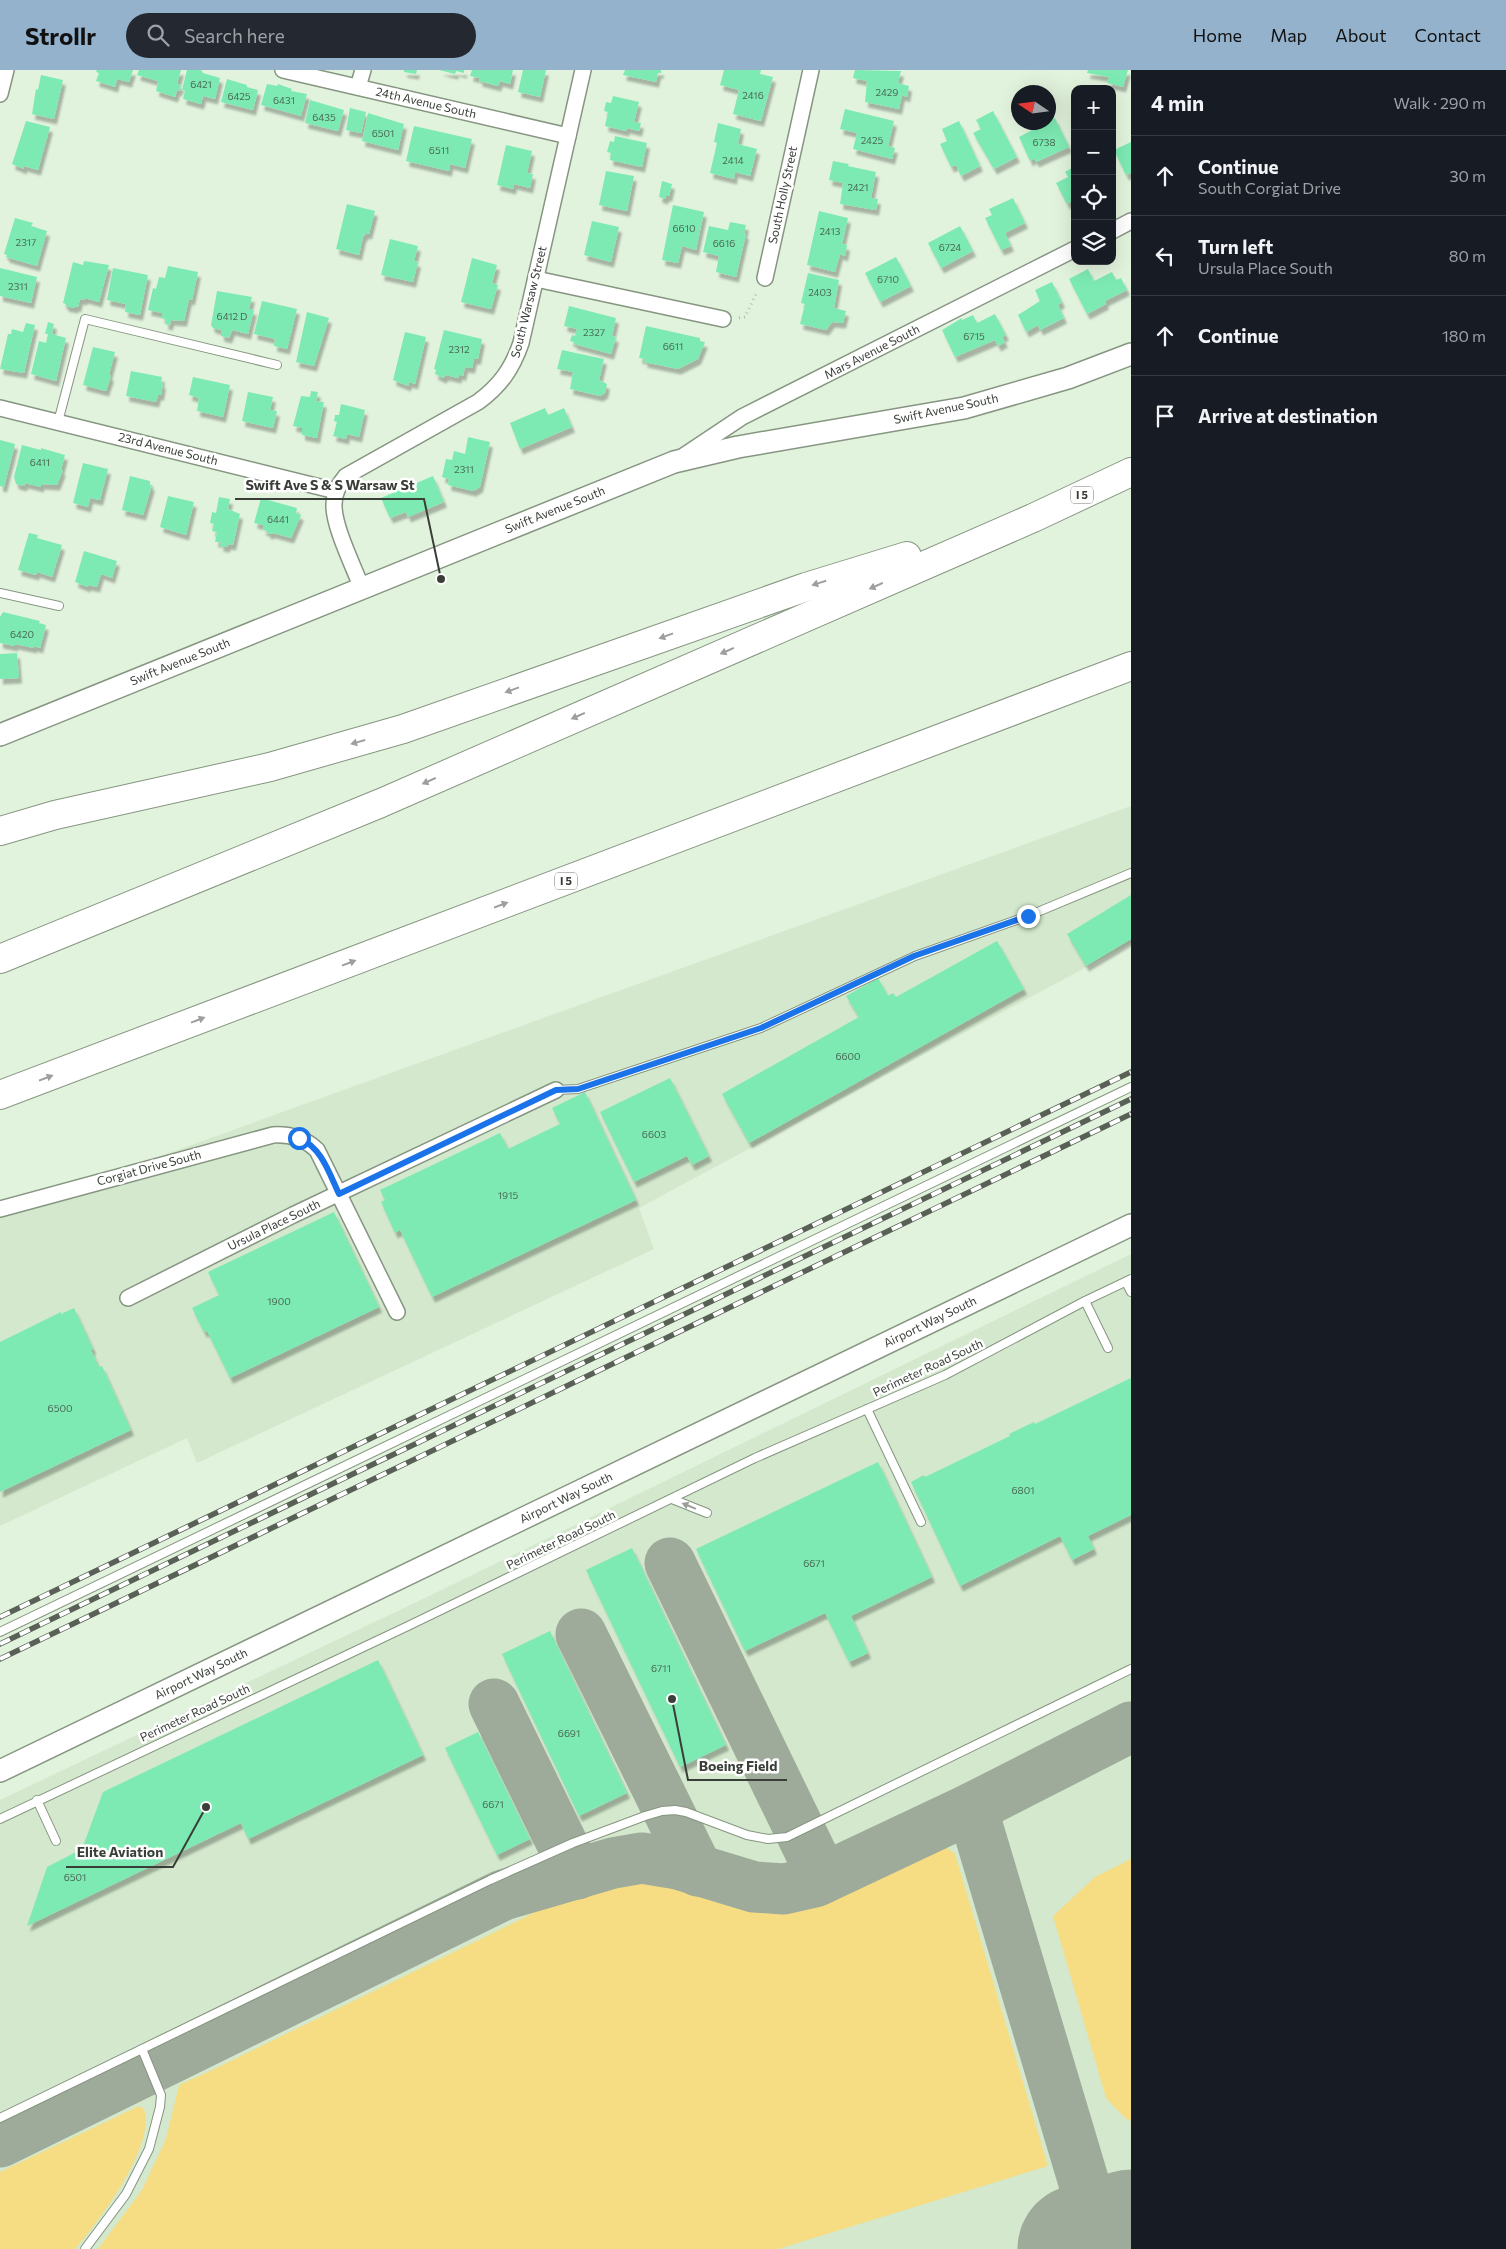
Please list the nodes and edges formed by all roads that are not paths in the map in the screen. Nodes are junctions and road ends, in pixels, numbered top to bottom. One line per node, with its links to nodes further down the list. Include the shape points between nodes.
1 (6, 70): 7 (street)
2 (283, 70): 6 (street, 24th Avenue South)
3 (362, 70): 6 (street)
4 (583, 70): 8 (street, South Warsaw Street)
5 (810, 70): 12 (street, South Holly Street)
6 (358, 87): 8 (street, 24th Avenue South)
7 (0, 94)
8 (568, 136): 13 (street, South Warsaw Street)
9 (1131, 221): 10 (street)
10 (1116, 229)
11 (1071, 252): 19 (street, Mars Avenue South, via 742,417)
12 (765, 278)
13 (536, 279): 14 (street); 21 (street, South Warsaw Street, via 514,363 493,391 346,476)
14 (723, 319)
15 (1131, 354): 19 (main road, Swift Avenue South, via 1046,385 964,408 738,447)
16 (277, 366): 18 (lane, via 85,319)
17 (0, 408): 18 (street, 23rd Avenue South)
18 (58, 422): 21 (street, 23rd Avenue South)
19 (674, 462): 23 (main road, Swift Avenue South)
20 (1131, 472): 22 (highway, I 5)
21 (336, 491): 23 (street, via 335,516)
22 (1033, 518): 28 (highway, one-way to 28, via 806,587 403,729 270,767 55,815); 30 (highway, I 5, one-way to 30, via 381,803)
23 (362, 589): 27 (main road, Swift Avenue South)
24 (0, 593): 25 (lane)
25 (59, 606)
26 (1131, 666): 33 (highway, I 5, one-way to 26)
27 (0, 735)
28 (0, 831)
29 (1131, 873): 32 (lane, via 1028,916 914,956 761,1028 578,1089)
30 (0, 959)
31 (1131, 1087): 47 (lane)
32 (556, 1090): 34 (street, Ursula Place South)
33 (0, 1095)
34 (339, 1194): 35 (street, Corgiat Drive South, via 317,1150 309,1142 286,1134); 39 (street, Ursula Place South); 41 (street)
35 (0, 1209)
36 (1131, 1225): 49 (main road, Airport Way South)
37 (1128, 1280): 38 (lane); 40 (lane, Perimeter Road South)
38 (1131, 1292)
39 (128, 1298)
40 (1085, 1301): 42 (lane); 43 (lane, Perimeter Road South, via 945,1375)
41 (397, 1312)
42 (1108, 1348)
43 (867, 1409): 44 (lane, Perimeter Road South); 46 (lane)
44 (672, 1499): 45 (lane, one-way to 44); 50 (lane, Perimeter Road South)
45 (707, 1513)
46 (921, 1522)
47 (0, 1632)
48 (1131, 1669): 53 (lane, via 787,1837 768,1839 747,1835 674,1810 644,1816 481,1885)
49 (0, 1771)
50 (36, 1800): 51 (lane, Perimeter Road South); 52 (lane)
51 (0, 1819)
52 (56, 1841)
53 (142, 2049): 54 (lane); 55 (lane, via 161,2095 149,2149 126,2194)
54 (0, 2118)
55 (85, 2249)

